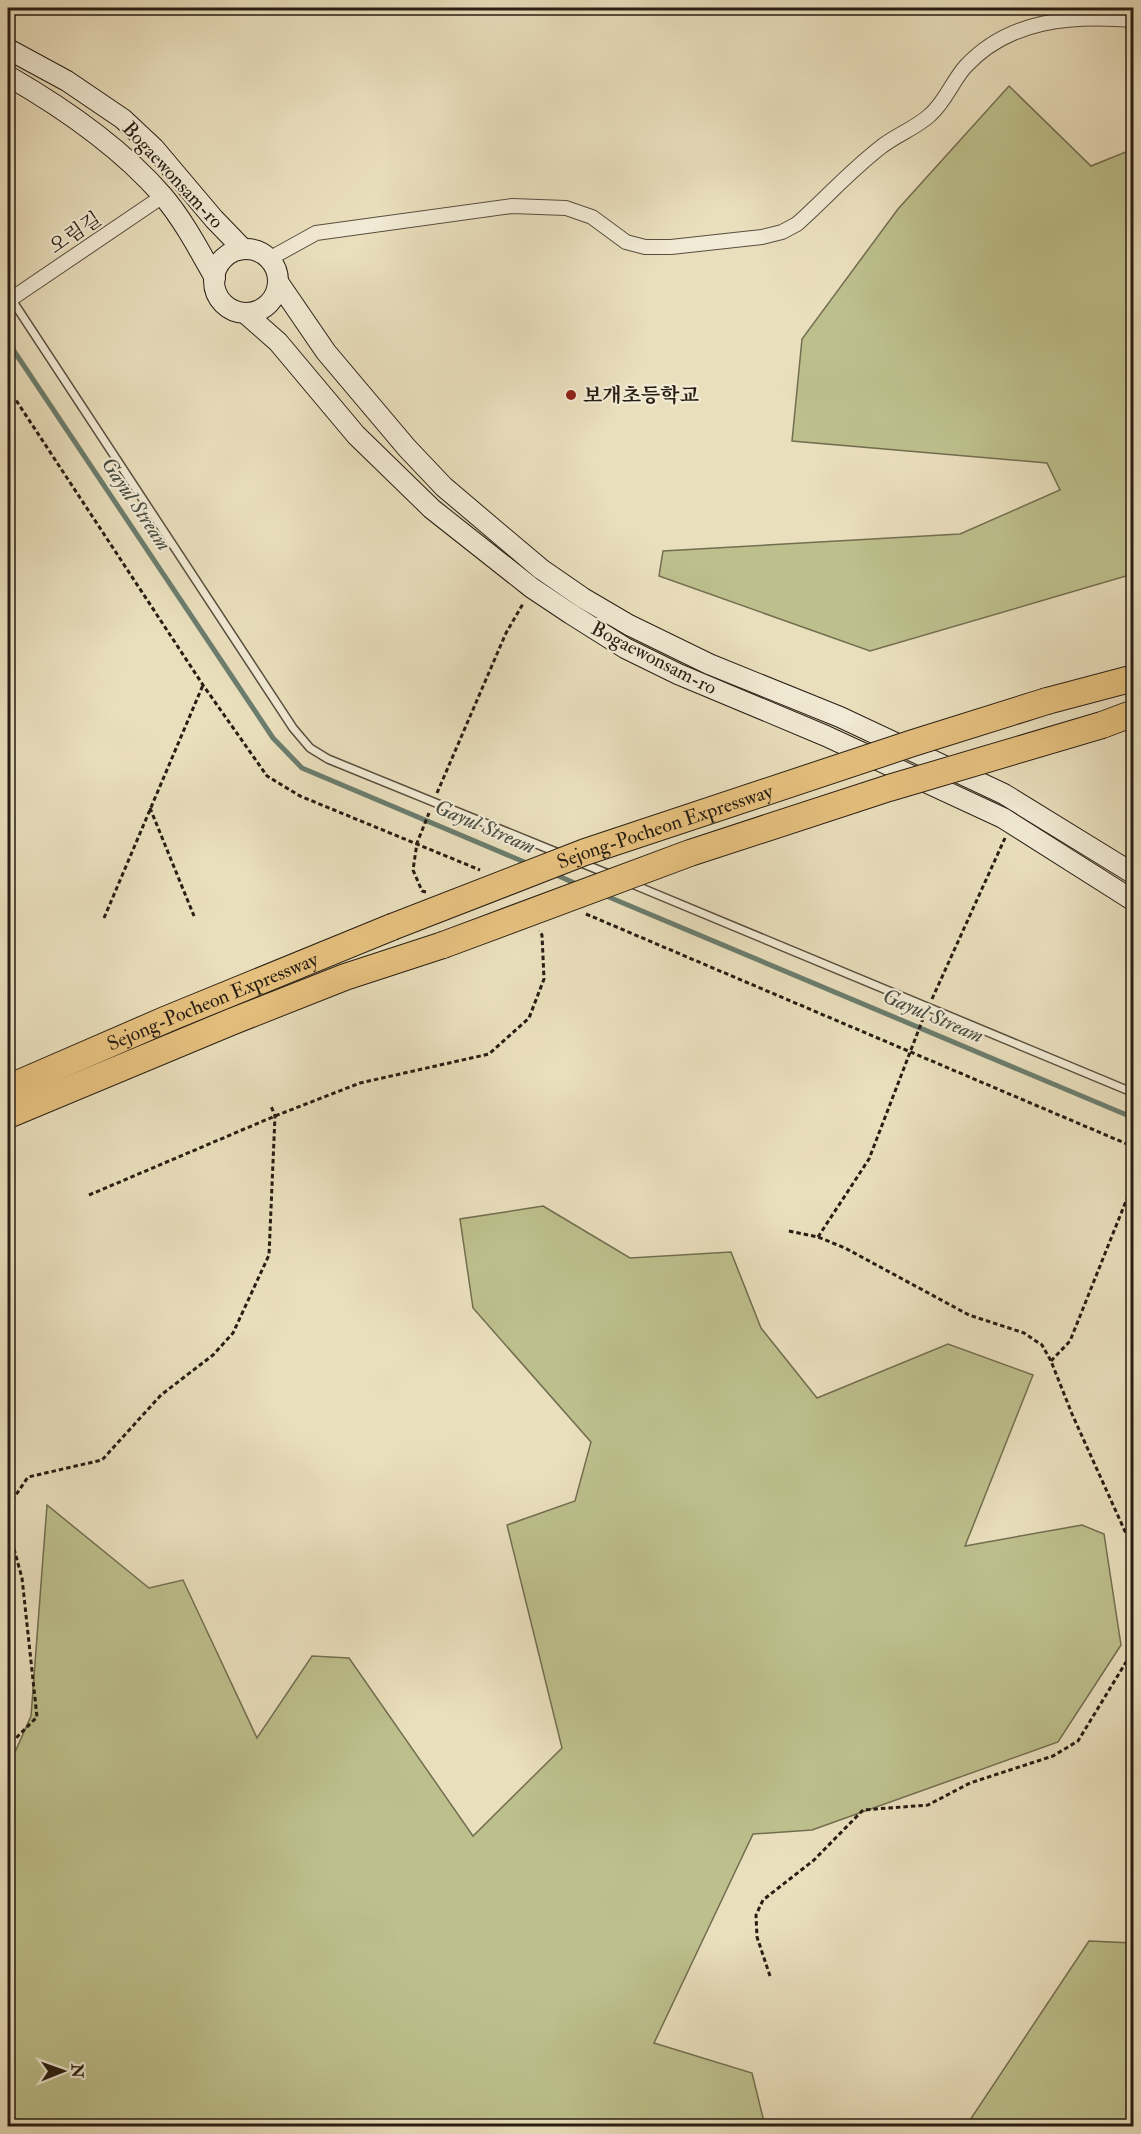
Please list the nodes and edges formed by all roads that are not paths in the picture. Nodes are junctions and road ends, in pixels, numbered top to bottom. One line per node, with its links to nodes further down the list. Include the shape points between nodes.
1 (1134, 20): 6 (street, via 1099,17 1050,21 1024,27 989,46 965,68 923,122 881,147 797,224 772,235 671,247 645,246 626,242 592,217 566,208 512,206 316,233)
2 (8, 49): 5 (main road, Bogaewonsam-ro, via 67,81 123,119 154,148)
3 (8, 76): 4 (main road, Bogaewonsam-ro, via 85,125)
4 (163, 196): 7 (main road, Bogaewonsam-ro); 9 (street, 오림길)
5 (243, 249): 6 (main road, via 254,250); 7 (main road, via 224,258)
6 (269, 259): 8 (main road)
7 (214, 278): 10 (main road, via 215,289 226,306)
8 (278, 282): 10 (main road, via 277,292 264,308); 13 (main road, Bogaewonsam-ro, via 326,352 407,448 476,515 566,587 629,626 709,664 840,717 1004,794)
9 (9, 298): 16 (lane, via 310,748 328,759 927,1010)
10 (245, 313): 14 (main road, Bogaewonsam-ro, via 278,342 356,435 432,509 532,588 625,648 678,675 826,736 1012,823)
11 (1134, 678): 15 (highway, Sejong-Pocheon Expressway, bridge, via 913,743 585,852 167,1019)
12 (1134, 714): 17 (highway, Sejong-Pocheon Expressway, bridge, via 690,853 443,945 345,977)
13 (1134, 874)
14 (1134, 901)
15 (8, 1088)
16 (1134, 1093)
17 (8, 1115)

